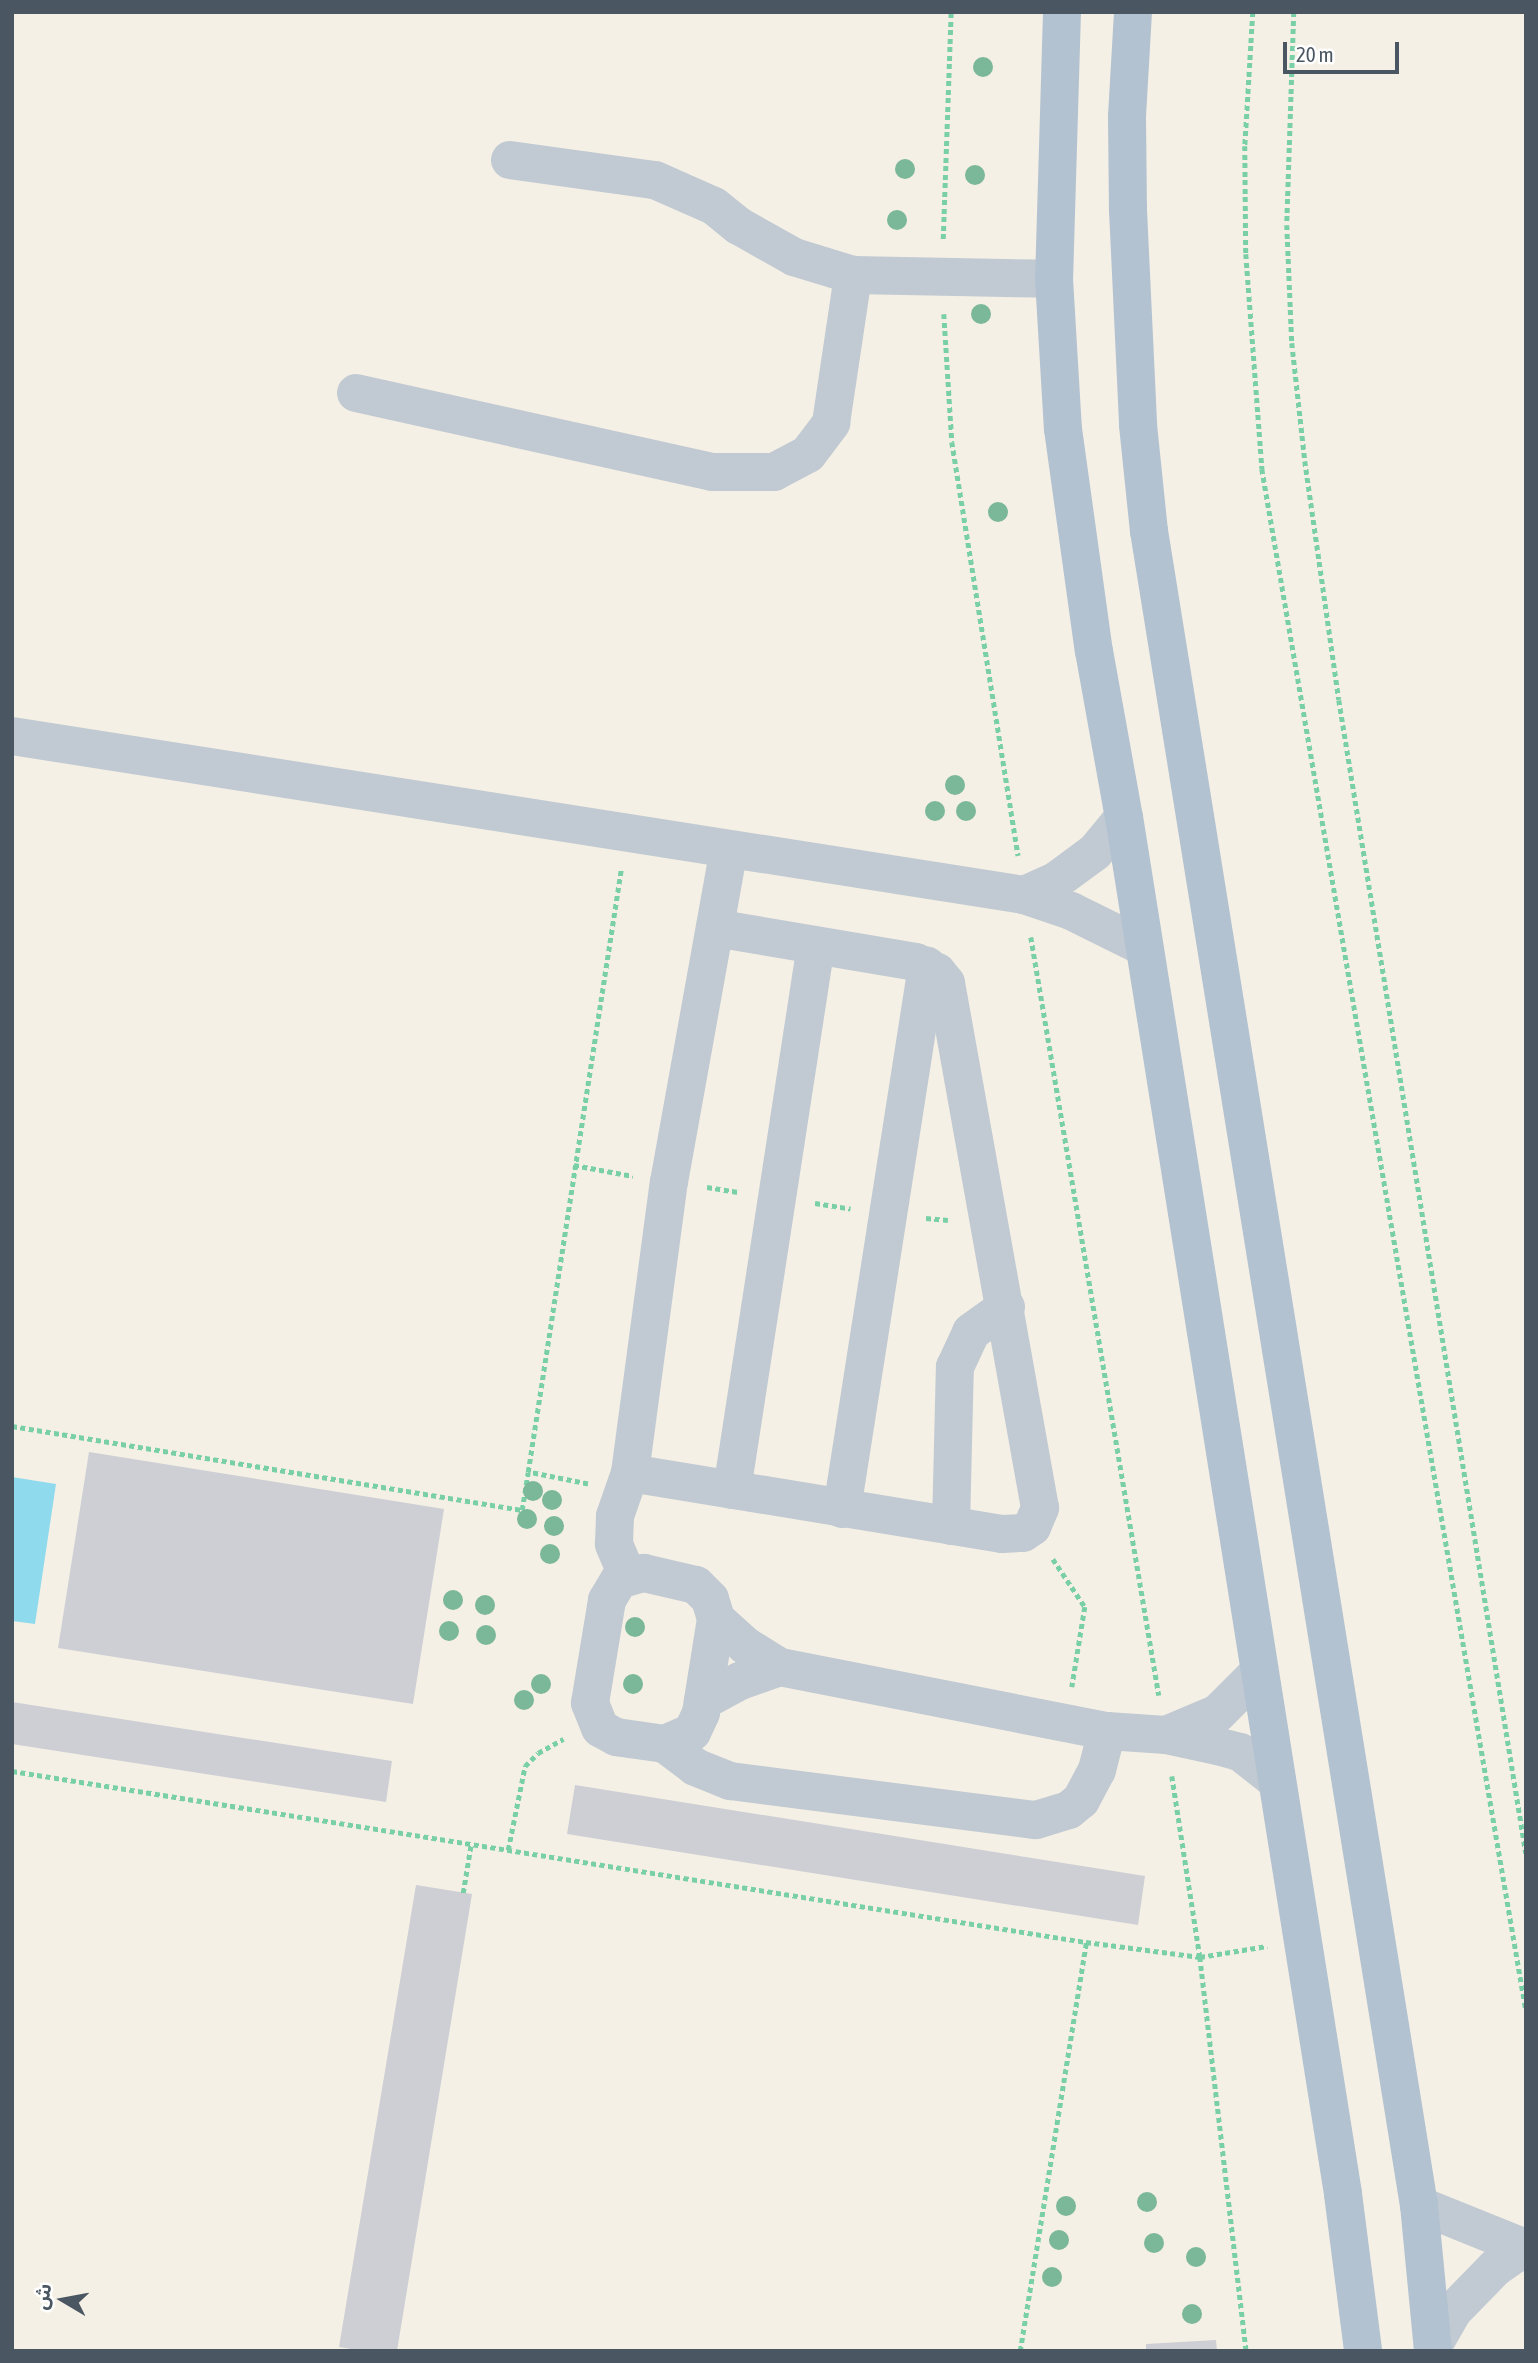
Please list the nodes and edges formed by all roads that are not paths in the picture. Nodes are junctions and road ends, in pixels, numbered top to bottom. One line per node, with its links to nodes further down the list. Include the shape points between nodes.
1 (1062, 12): 5 (main road)
2 (1133, 12): 29 (main road, via 1128,210 1138,425 1149,531)
3 (510, 160): 4 (lane, via 655,180 714,206 784,252)
4 (853, 275): 5 (lane); 6 (lane, via 831,423 808,454 774,472 712,472)
5 (1054, 279): 8 (main road, via 1063,429 1094,651)
6 (356, 393)
7 (12, 736): 9 (lane)
8 (1124, 817): 10 (lane, via 1095,852 1057,880); 13 (main road)
9 (729, 849): 10 (lane); 11 (lane)
10 (1024, 895): 13 (lane, via 1071,911)
11 (715, 928): 12 (lane); 16 (lane, via 669,1182)
12 (816, 945): 14 (lane); 17 (lane)
13 (1144, 947): 23 (main road)
14 (927, 966): 15 (lane, via 946,983 952,998); 18 (lane)
15 (1006, 1307): 19 (lane, via 971,1332 955,1367); 19 (lane, via 1040,1497 1032,1527 1013,1535)
16 (630, 1474): 17 (lane); 20 (lane, via 615,1516 614,1544)
17 (732, 1490): 18 (lane)
18 (842, 1508): 19 (lane)
19 (951, 1526)
20 (627, 1575): 21 (lane, via 644,1573 696,1585 710,1599); 27 (lane, via 607,1600 591,1694 595,1720 616,1737)
21 (716, 1619): 22 (lane, via 746,1646); 24 (lane)
22 (780, 1667): 24 (lane, via 740,1681); 25 (lane)
23 (1259, 1672): 26 (lane, via 1218,1713); 28 (main road)
24 (703, 1702): 27 (lane, via 692,1732)
25 (1107, 1731): 26 (lane); 27 (lane, via 1094,1778 1082,1800 1069,1811 1036,1820 730,1781 695,1767)
26 (1166, 1735): 28 (lane, via 1240,1752)
27 (665, 1744)
28 (1277, 1781): 32 (main road)
29 (1419, 2205): 30 (lane); 31 (main road)
30 (1524, 2247): 31 (lane, via 1453,2311)
31 (1433, 2349)
32 (1363, 2351)

